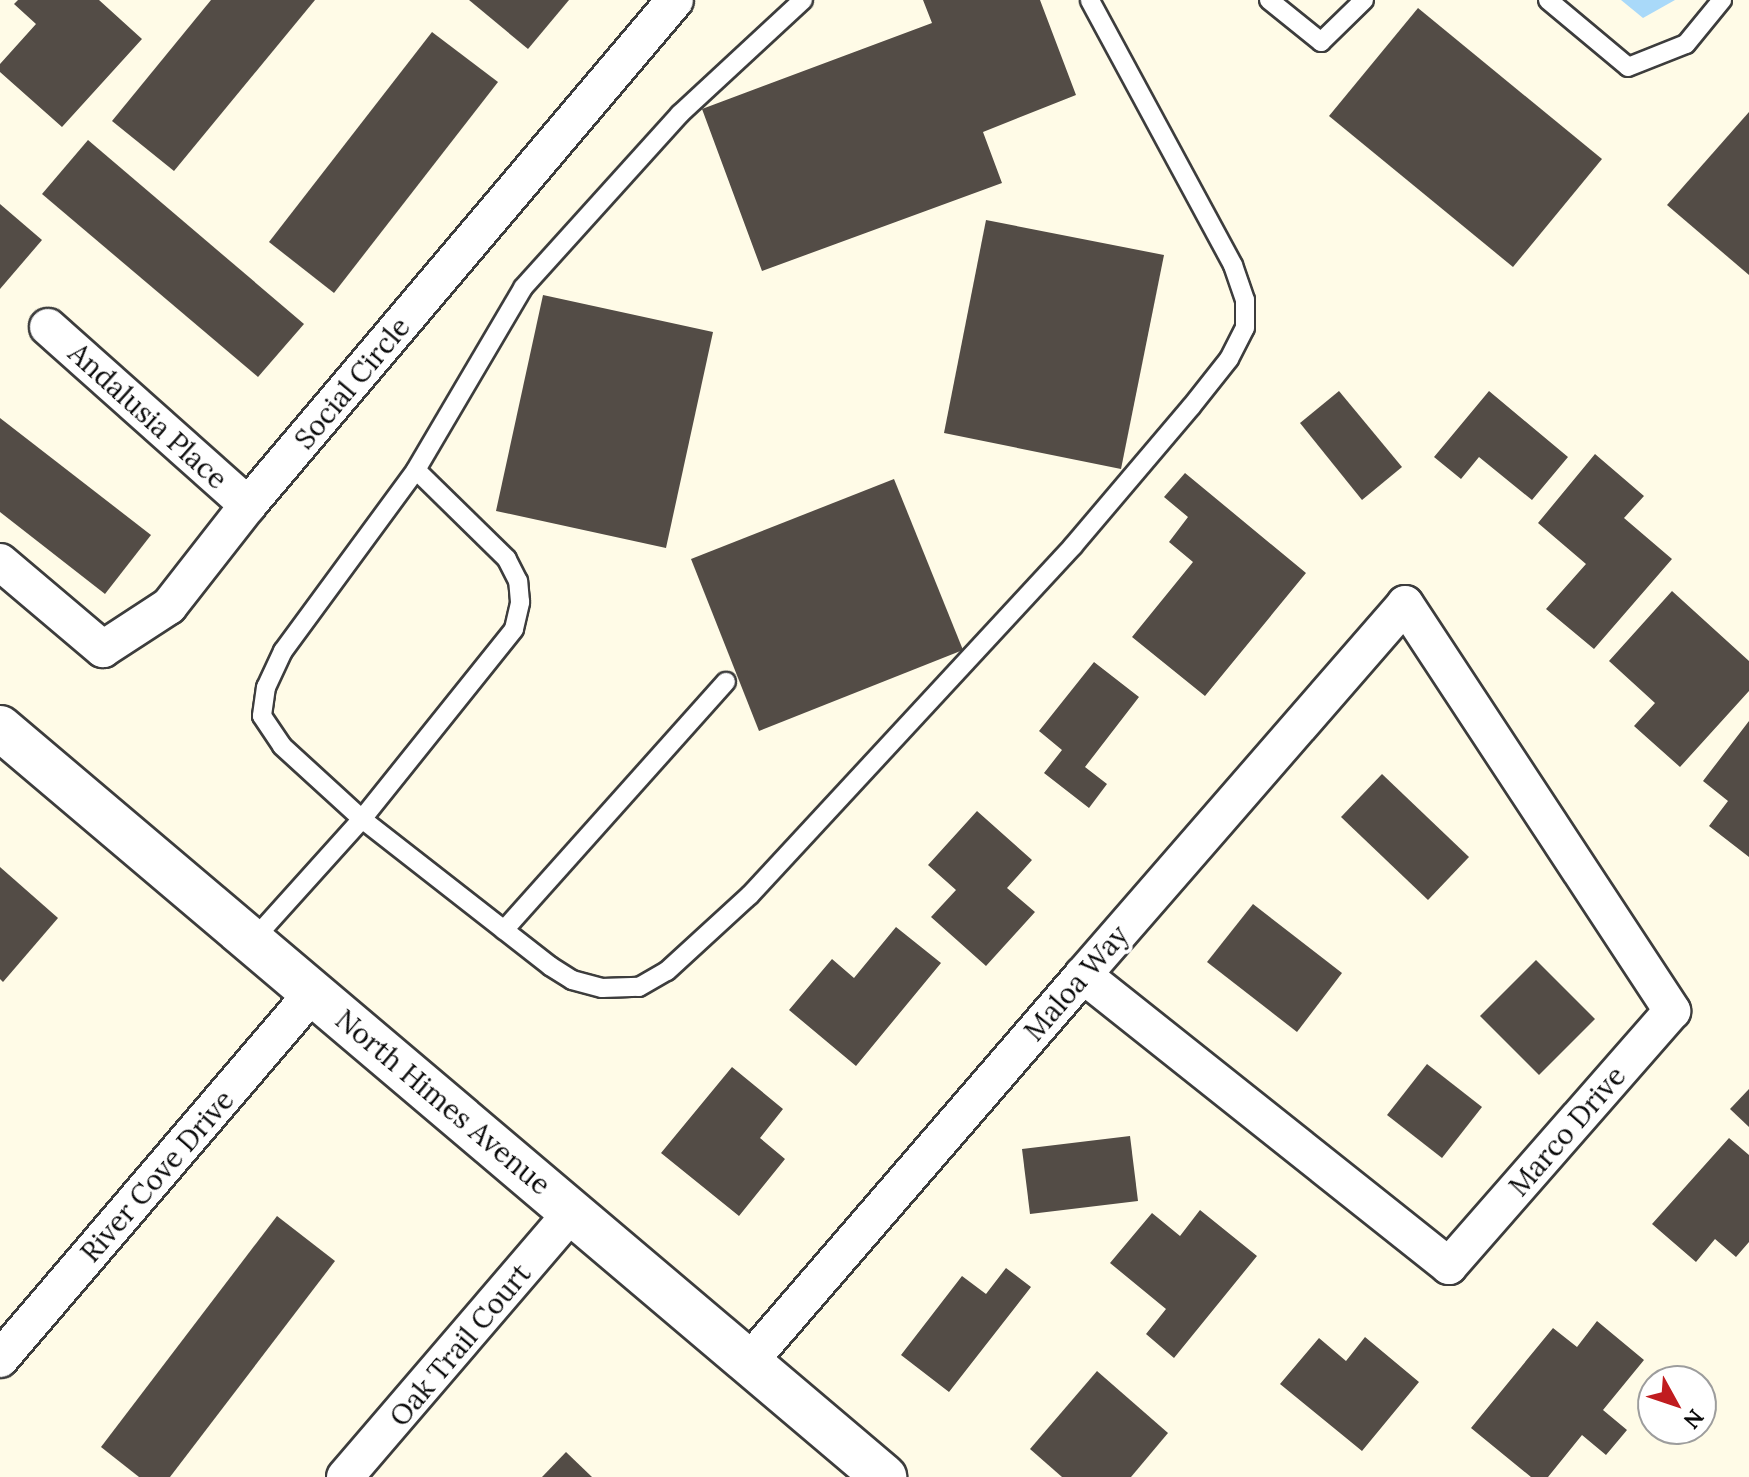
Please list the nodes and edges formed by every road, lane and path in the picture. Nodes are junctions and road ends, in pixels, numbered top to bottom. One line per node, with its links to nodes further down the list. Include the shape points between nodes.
1 (675, 0): 10 (street, Social Circle)
2 (803, 0): 9 (lane, via 680,114 523,288)
3 (1090, 0): 16 (lane, via 1233,265 1245,300 1245,328 1229,359 1063,557 750,895 667,971 639,987 602,988 572,980)
4 (1269, 0): 5 (lane, via 1321,42)
5 (1364, 0)
6 (1548, 0): 7 (lane, via 1628,67 1686,44)
7 (1722, 0)
8 (48, 327): 10 (street, Andalusia Place)
9 (416, 470): 15 (lane, via 283,651 266,687 262,716 282,746); 15 (lane, via 507,559 518,581 520,602 514,629)
10 (248, 505): 11 (street, Social Circle, via 169,606 103,649)
11 (0, 562)
12 (1405, 604): 18 (street, Maloa Way); 18 (street, Marco Drive, via 1672,1011 1662,1023 1449,1266)
13 (726, 682): 16 (lane)
14 (0, 728): 17 (street, North Himes Avenue)
15 (362, 819): 16 (lane); 17 (lane)
16 (504, 930)
17 (253, 940): 19 (street, North Himes Avenue)
18 (1083, 975): 22 (street, Maloa Way)
19 (314, 992): 20 (street, North Himes Avenue); 21 (street, River Cove Drive)
20 (572, 1212): 22 (street, North Himes Avenue); 23 (street, Oak Trail Court)
21 (0, 1359)
22 (748, 1363): 24 (street, North Himes Avenue)
23 (345, 1477)
24 (884, 1477)

